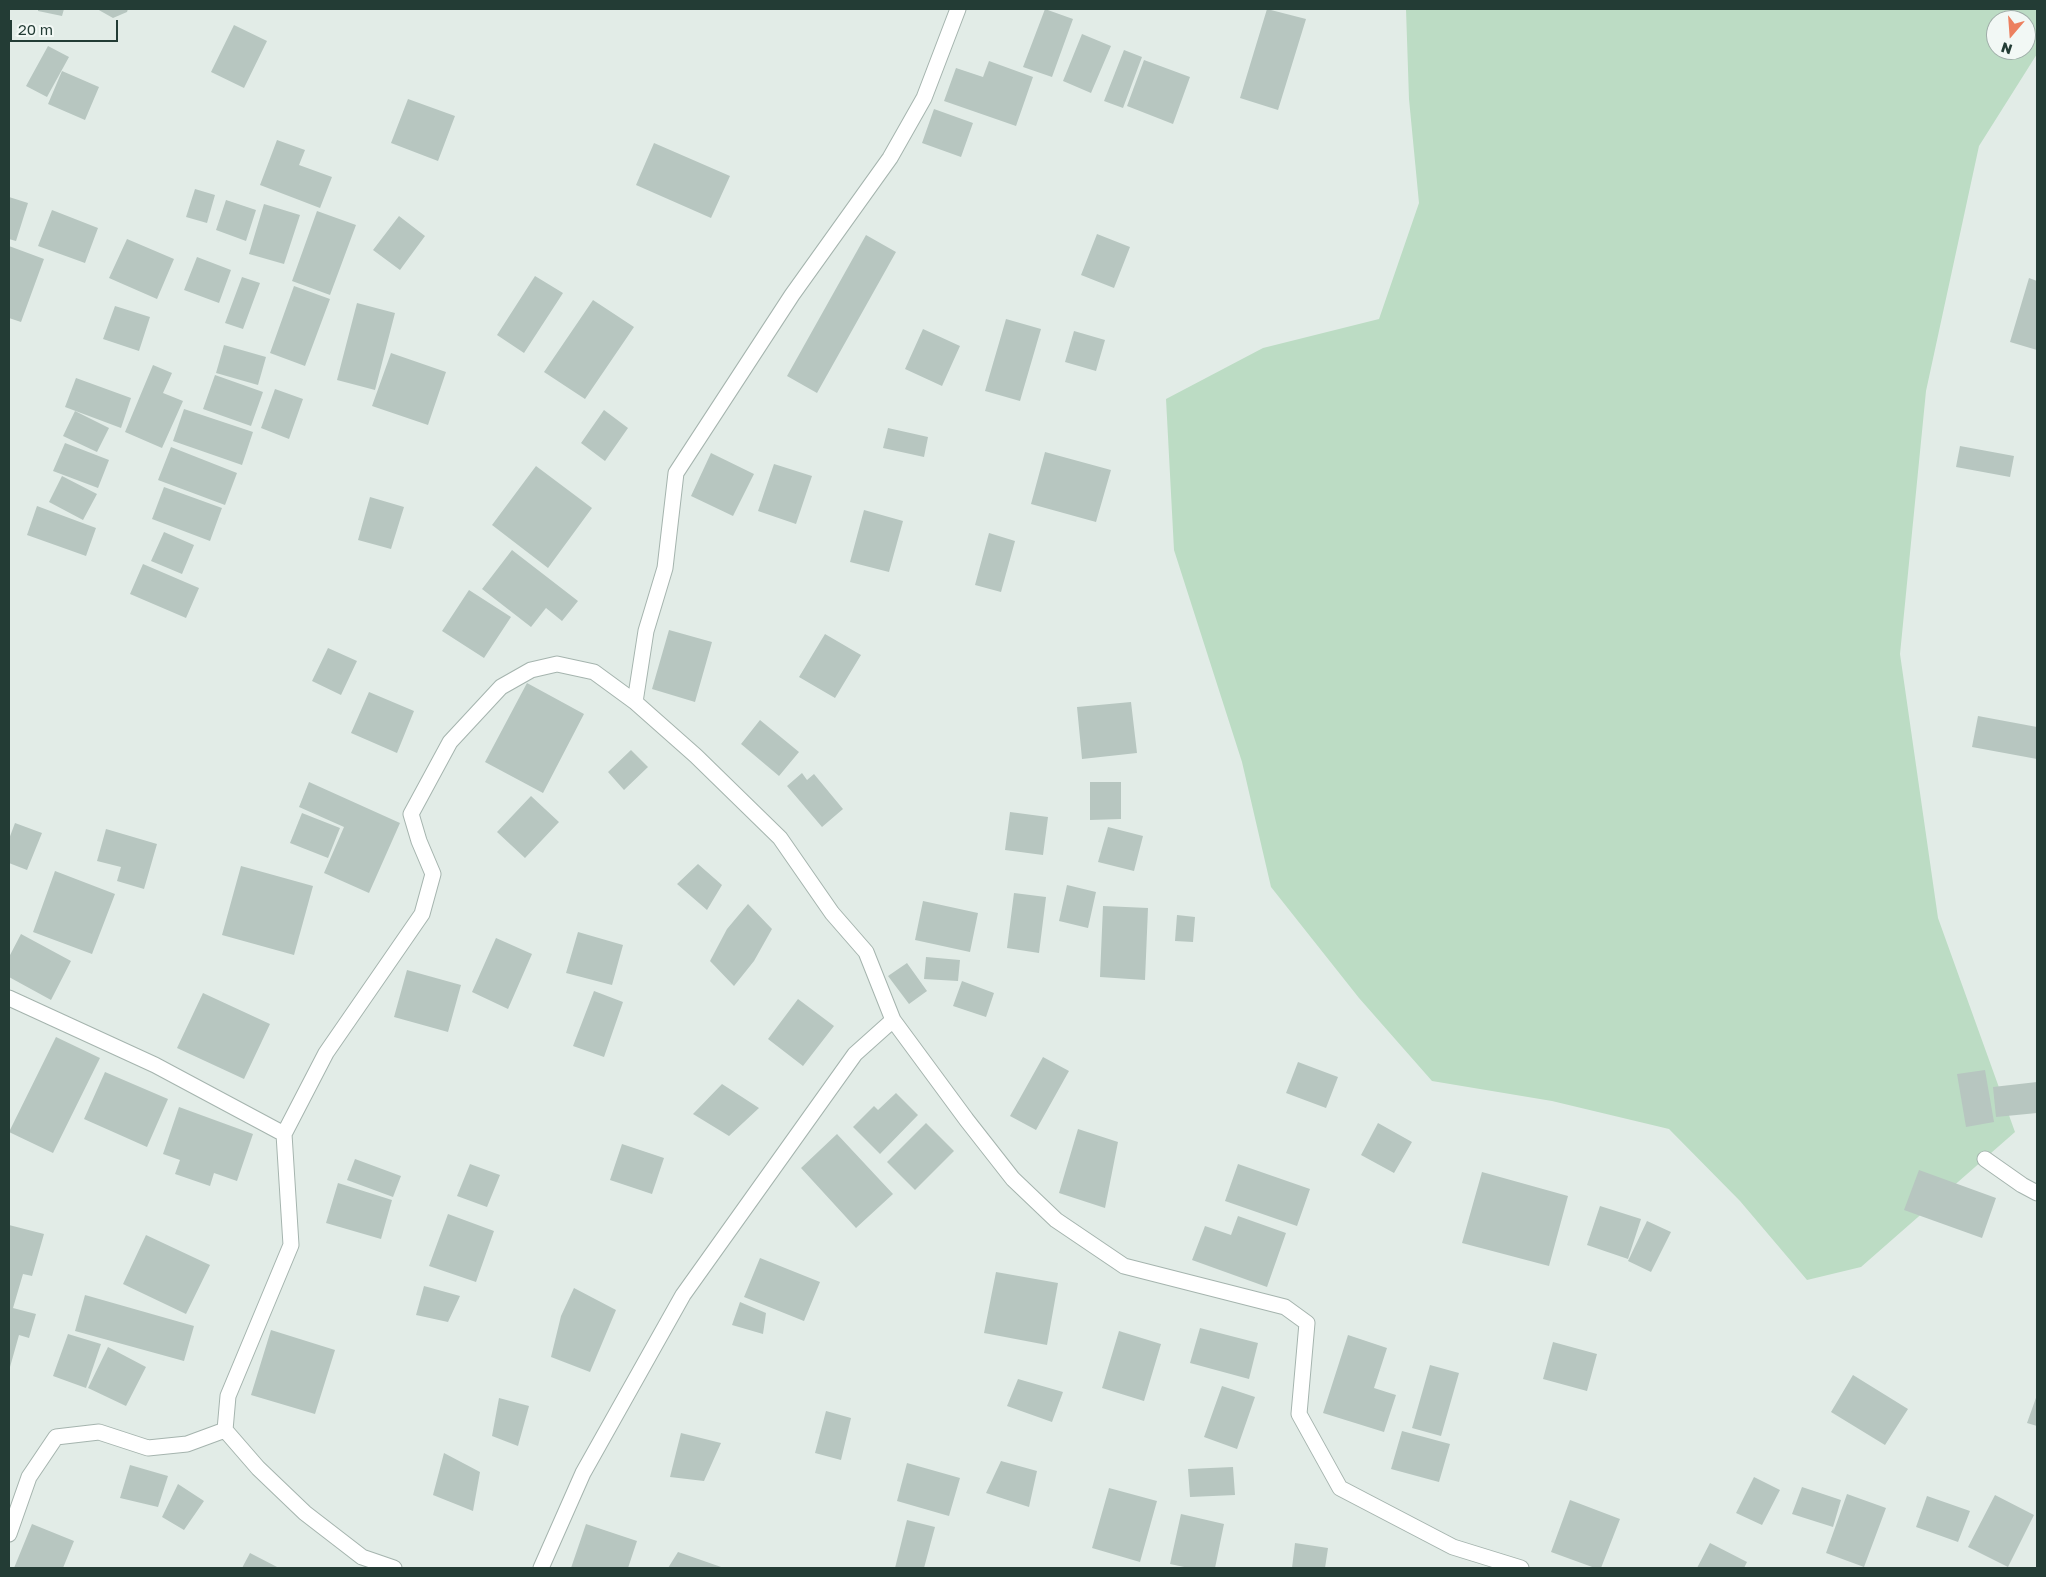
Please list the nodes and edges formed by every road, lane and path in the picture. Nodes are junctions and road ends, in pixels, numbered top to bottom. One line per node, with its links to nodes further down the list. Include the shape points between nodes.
1 (958, 9): 2 (street, via 924,98 890,158 792,295 676,473 665,568 646,631)
2 (635, 702): 4 (street, via 780,838 832,913 866,952); 5 (street, via 594,672 557,664 531,670 501,687 450,742 411,814 433,874 422,914 326,1053)
3 (9, 998): 5 (street, via 155,1065)
4 (893, 1020): 11 (street, via 855,1054 684,1295 583,1474); 12 (street, via 1014,1178 1056,1220 1124,1266 1285,1307 1307,1323 1300,1414 1340,1488 1453,1548)
5 (284, 1134): 8 (street, via 291,1245 228,1396)
6 (1984, 1159): 7 (street)
7 (2037, 1193)
8 (225, 1430): 9 (street, via 187,1444 148,1448 99,1432 56,1437 29,1477); 10 (street, via 305,1514 362,1557)
9 (9, 1534)
10 (394, 1568)
11 (541, 1568)
12 (1521, 1568)

